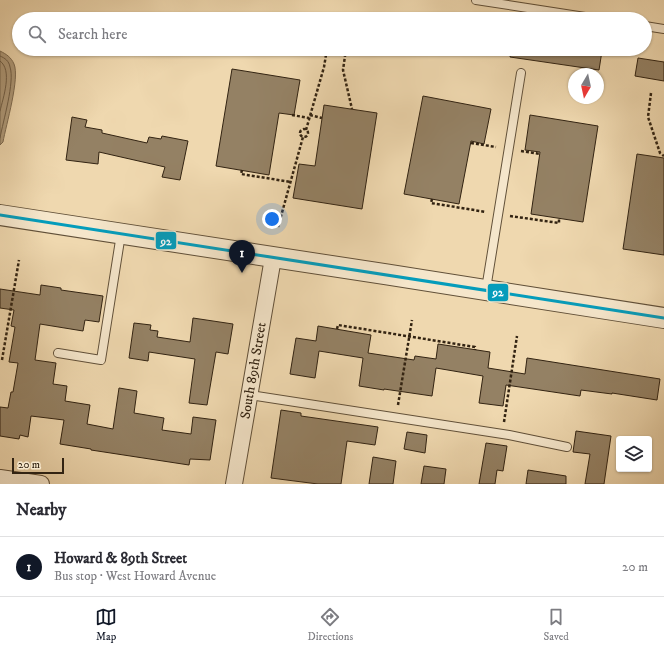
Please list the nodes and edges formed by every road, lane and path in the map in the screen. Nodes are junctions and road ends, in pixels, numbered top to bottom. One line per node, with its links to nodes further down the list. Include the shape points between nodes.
1 (476, 0): 2 (lane)
2 (487, 1): 3 (lane)
3 (555, 12)
4 (652, 27): 5 (lane)
5 (664, 29)
6 (326, 56): 12 (path)
7 (345, 56): 10 (path, via 343,70)
8 (521, 73): 24 (lane)
9 (651, 93): 16 (path, via 648,117 660,153)
10 (352, 109)
11 (292, 115): 12 (path)
12 (309, 117): 13 (path); 14 (path)
13 (322, 118)
14 (306, 130): 15 (path, via 308,134); 15 (path, via 300,132)
15 (303, 137): 18 (path)
16 (664, 155)
17 (242, 170): 18 (path, via 241,174)
18 (290, 182): 20 (path)
19 (0, 215): 21 (street)
20 (278, 227)
21 (121, 234): 22 (street); 31 (lane, via 100,360)
22 (273, 258): 24 (street); 33 (street, South 89th Street)
23 (19, 260): 32 (path)
24 (486, 289): 25 (street)
25 (664, 318)
26 (412, 320): 28 (path)
27 (337, 329): 28 (path, via 338,325)
28 (409, 336): 30 (path, via 475,347); 34 (path)
29 (517, 336): 35 (path)
30 (475, 350)
31 (58, 352)
32 (2, 360)
33 (250, 395): 34 (lane); 39 (street, South 89th Street)
34 (396, 418): 35 (lane)
35 (502, 434): 36 (lane)
36 (567, 447)
37 (0, 478): 38 (street)
38 (42, 484)
39 (234, 484)

